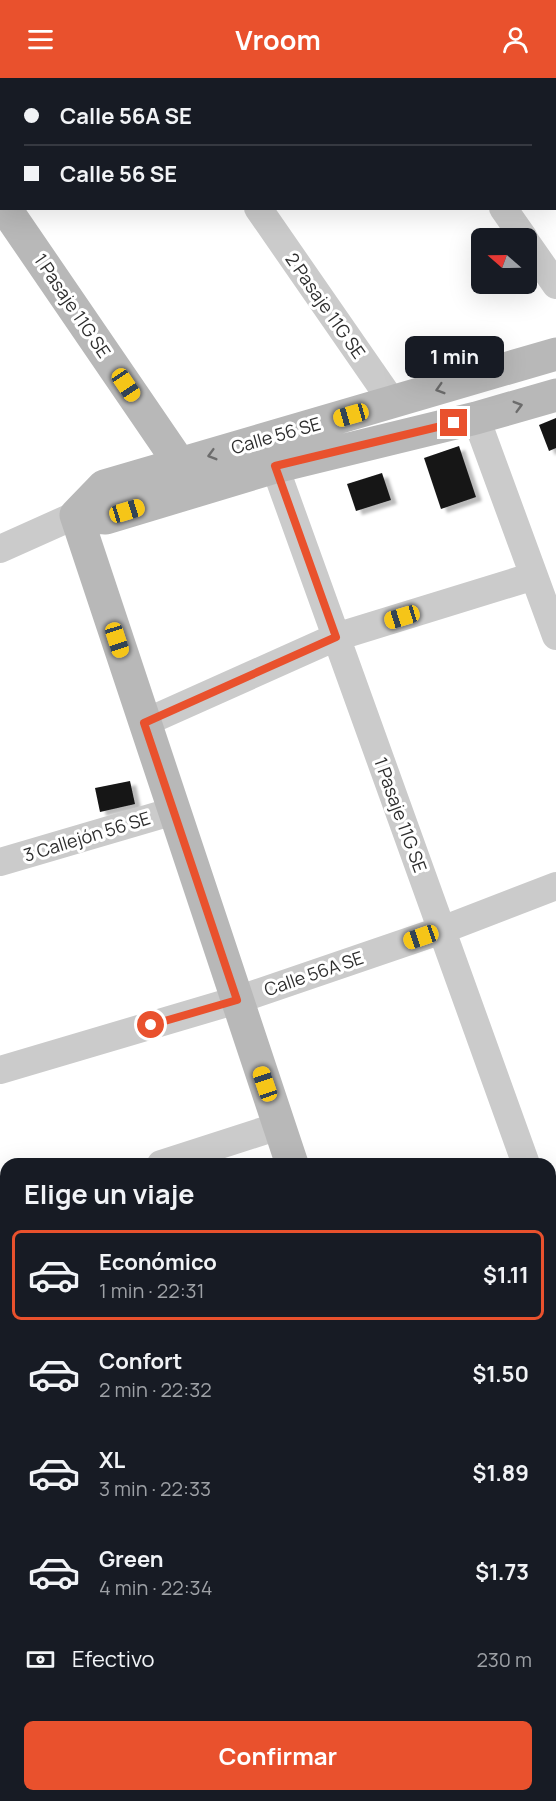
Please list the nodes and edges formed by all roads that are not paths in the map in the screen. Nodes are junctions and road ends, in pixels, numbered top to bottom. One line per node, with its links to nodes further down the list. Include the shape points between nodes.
1 (6, 210): 11 (main road, 1 Pasaje 11G SE)
2 (259, 210): 9 (street, 2 Pasaje 11G SE)
3 (504, 210): 4 (street)
4 (517, 228)
5 (537, 258): 6 (street)
6 (556, 285)
7 (556, 354): 9 (main road, Calle 56 SE, one-way to 9)
8 (556, 395): 10 (main road, Calle 56 SE, one-way to 8)
9 (393, 403): 11 (main road, Calle 56 SE, one-way to 11)
10 (476, 418): 12 (main road, Calle 56 SE); 15 (street)
11 (180, 464): 13 (main road, Calle 56 SE, via 104,486)
12 (275, 466): 13 (main road, Calle 56 SE, via 106,518); 17 (street, 1 Pasaje 11G SE)
13 (76, 515): 14 (street, Calle 56 SE); 18 (main road)
14 (0, 549)
15 (534, 576): 16 (street); 17 (street)
16 (556, 636)
17 (336, 637): 18 (street); 22 (street, 1 Pasaje 11G SE)
18 (144, 723): 19 (main road)
19 (174, 811): 20 (street, 3 Callejón 56 SE); 23 (main road)
20 (0, 862)
21 (556, 886): 22 (street, Calle 56A SE)
22 (442, 930): 23 (street, Calle 56A SE); 28 (street, 1 Pasaje 11G SE)
23 (237, 1000): 24 (street, Calle 56A SE); 25 (main road)
24 (0, 1070)
25 (279, 1126): 26 (street); 27 (main road)
26 (180, 1158)
27 (290, 1158)
28 (524, 1158)

